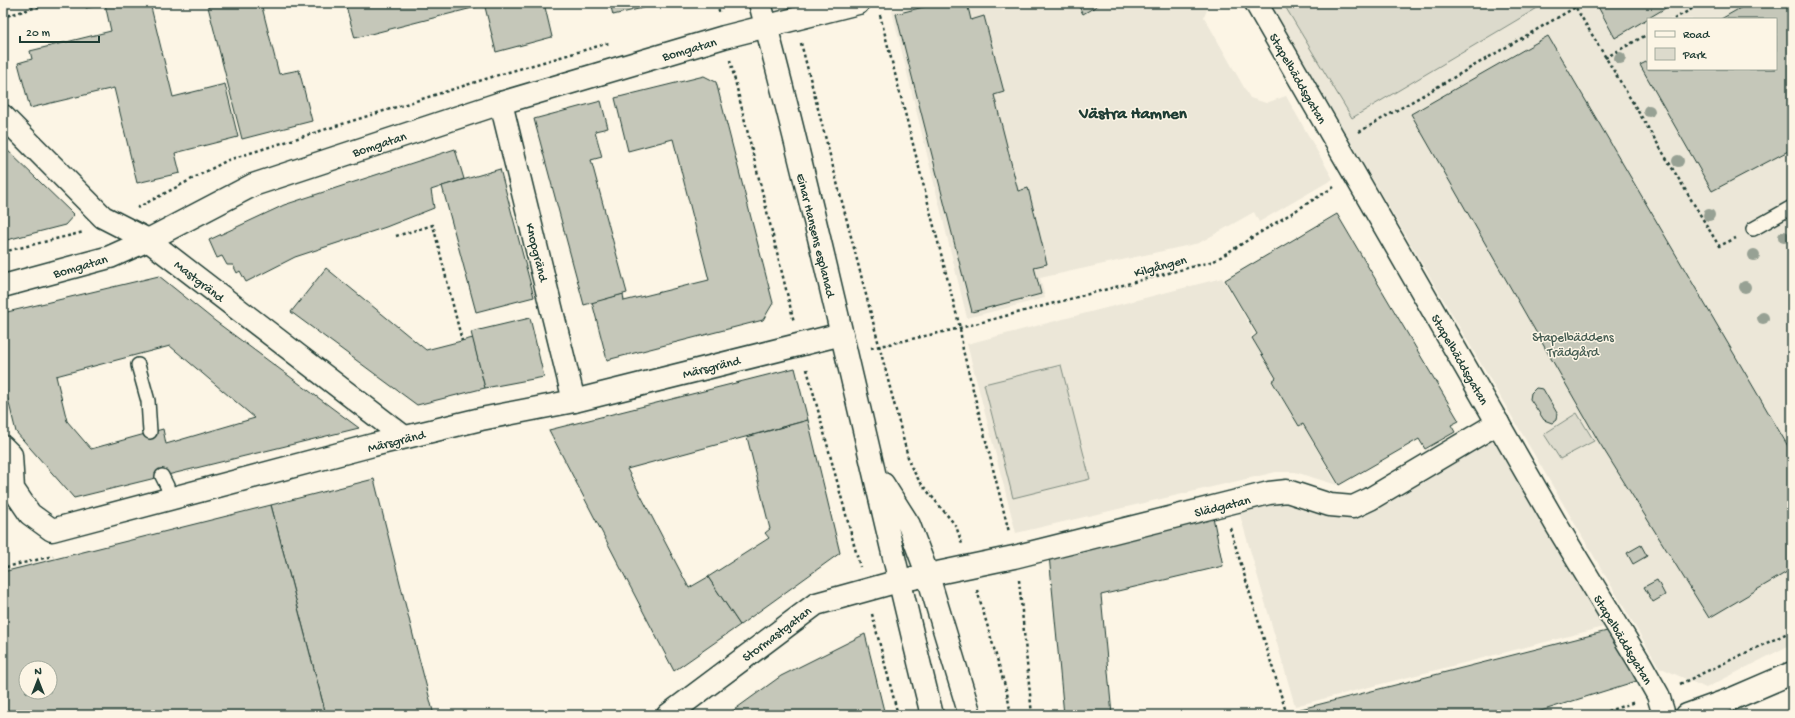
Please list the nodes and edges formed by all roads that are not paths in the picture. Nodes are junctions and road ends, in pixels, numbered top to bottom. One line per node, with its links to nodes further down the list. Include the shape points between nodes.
1 (760, 3): 4 (street, Einar Hansens esplanad)
2 (1256, 3): 14 (street, Stapelbäddsgatan)
3 (868, 6): 4 (street, Bomgatan)
4 (766, 26): 5 (street, Bomgatan); 11 (street, Einar Hansens esplanad)
5 (501, 103): 9 (street, Bomgatan, via 253,185); 13 (street, Knopgränd)
6 (3, 116): 9 (street, Mastgränd, via 103,217)
7 (1792, 207): 8 (lane)
8 (1753, 229)
9 (148, 240): 10 (street, Bomgatan, via 110,257); 16 (street, Mastgränd)
10 (3, 286)
11 (844, 344): 13 (street, Märsgränd); 18 (street, Einar Hansens esplanad)
12 (138, 365): 15 (lane, via 148,401)
13 (574, 401): 16 (street, Märsgränd)
14 (1498, 423): 21 (street, Slädgatan, via 1353,507 1330,505 1287,491 1269,493); 24 (street, Stapelbäddsgatan, via 1640,663)
15 (150, 432)
16 (404, 437): 20 (street, Märsgränd)
17 (3, 446): 20 (street, Märsgränd, via 11,455 12,489 30,514 52,530)
18 (873, 468): 21 (street, Einar Hansens esplanad, via 909,525); 22 (street, Einar Hansens esplanad)
19 (162, 476): 20 (lane)
20 (170, 499)
21 (928, 576): 22 (street); 27 (street, Einar Hansens esplanad)
22 (899, 581): 25 (street, Stormastgatan, via 816,604); 26 (street, Einar Hansens esplanad)
23 (1792, 674): 28 (street)
24 (1661, 705)
25 (668, 715)
26 (932, 715)
27 (970, 715)
28 (1687, 715)

